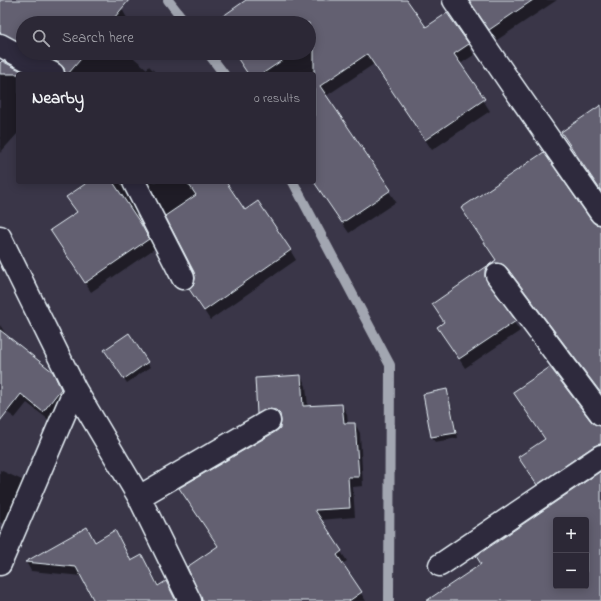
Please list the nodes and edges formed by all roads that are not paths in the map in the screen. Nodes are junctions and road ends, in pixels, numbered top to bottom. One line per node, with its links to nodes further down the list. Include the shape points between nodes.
1 (454, 0): 7 (street)
2 (0, 45): 3 (street)
3 (16, 54)
4 (27, 60): 5 (street)
5 (49, 72)
6 (135, 184): 10 (street)
7 (601, 213)
8 (0, 237): 11 (street)
9 (497, 275): 12 (street)
10 (183, 278)
11 (75, 389): 15 (street); 16 (street)
12 (601, 414)
13 (269, 421): 15 (street)
14 (601, 456): 17 (street)
15 (139, 497): 18 (street)
16 (0, 564)
17 (440, 565)
18 (190, 601)

